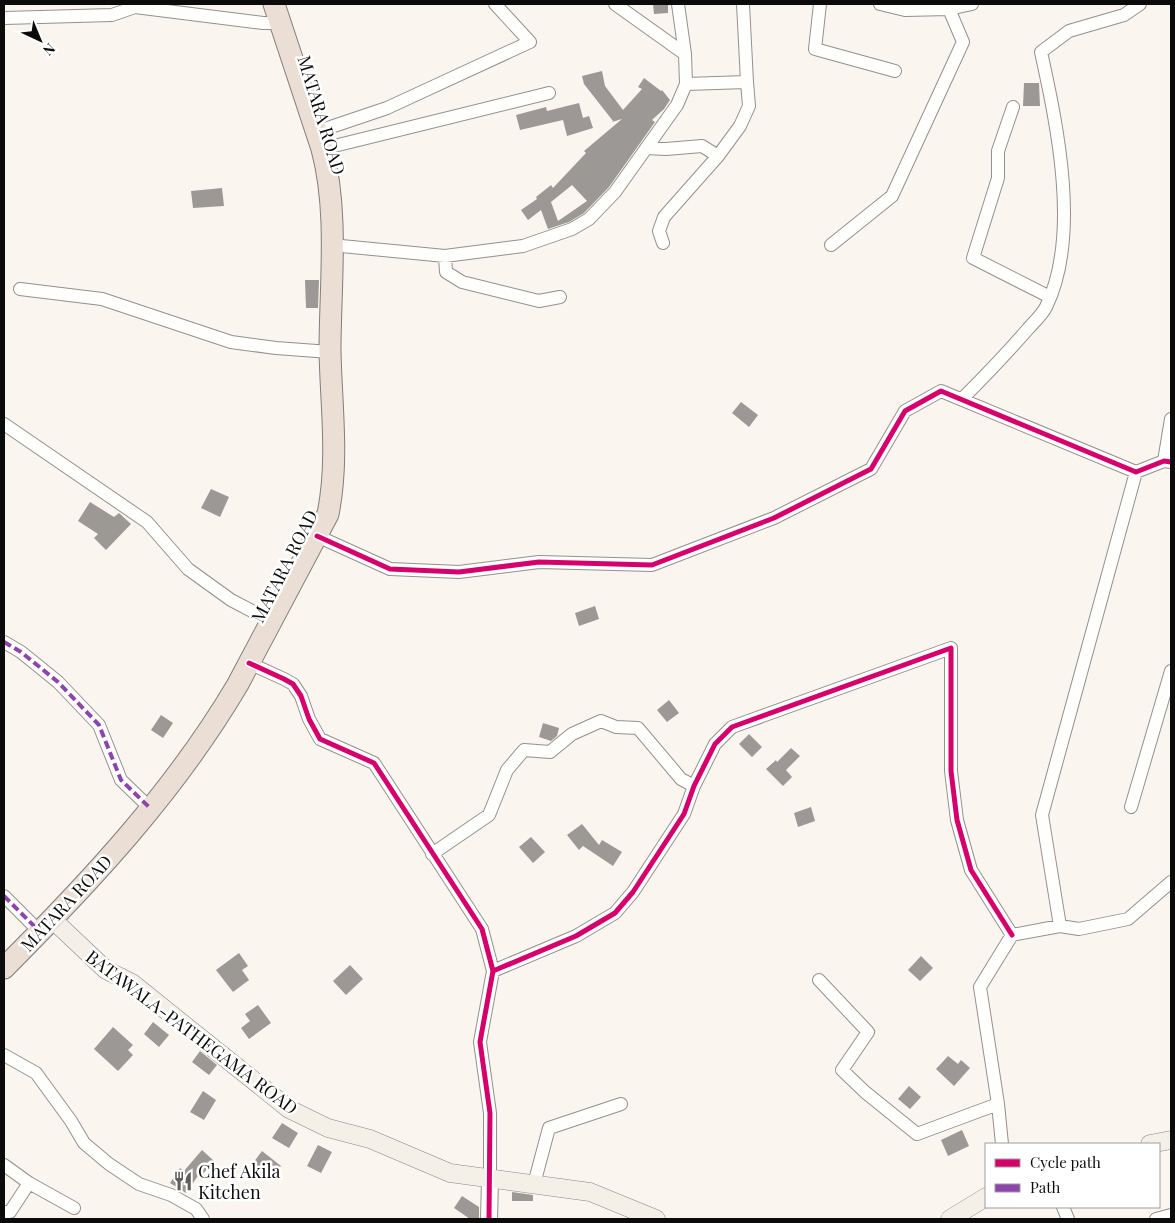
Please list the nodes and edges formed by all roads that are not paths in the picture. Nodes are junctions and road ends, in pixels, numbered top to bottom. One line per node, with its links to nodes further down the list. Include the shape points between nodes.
1 (495, 4): 18 (street, via 530,42)
2 (615, 4): 12 (street)
3 (678, 4): 12 (street)
4 (743, 4): 14 (street)
5 (820, 4): 13 (street, via 815,49)
6 (880, 4): 9 (street, via 905,10)
7 (972, 4): 9 (street)
8 (1140, 4): 27 (street, via 1124,15 1069,31 1041,52 1057,128 1063,187 1063,239 1058,275)
9 (950, 9): 23 (street, via 963,42 892,196)
10 (276, 13): 11 (street, via 263,23 135,7 112,15); 18 (highway, MATARA ROAD)
11 (4, 18)
12 (685, 54): 15 (street)
13 (895, 71)
14 (747, 82): 15 (street); 20 (street, via 749,106 740,126)
15 (686, 84): 19 (street, via 677,105)
16 (548, 93): 18 (street)
17 (1013, 108): 27 (street, via 998,151 998,178 973,258)
18 (319, 141): 22 (highway, MATARA ROAD, via 331,197)
19 (646, 148): 20 (street, via 702,146); 24 (street, via 615,192 589,219 572,229 523,246)
20 (718, 156): 21 (street, via 664,218 659,231)
21 (663, 243)
22 (331, 245): 24 (street); 28 (highway, MATARA ROAD)
23 (831, 245)
24 (444, 256): 26 (street, via 446,272 462,282 539,301)
25 (20, 289): 28 (street, via 102,299 231,342)
26 (560, 297)
27 (1050, 297): 29 (street, via 1040,315)
28 (330, 352): 34 (highway, MATARA ROAD, via 333,490 328,514)
29 (962, 399): 33 (street); 34 (street, via 941,391 905,411 870,469 774,518 652,565 538,562 459,572 390,569)
30 (1171, 419): 32 (street)
31 (4, 424): 35 (street, via 146,522 188,569 231,600)
32 (1168, 462): 33 (street)
33 (1136, 472): 46 (street, via 1042,814)
34 (317, 536): 35 (highway, MATARA ROAD)
35 (270, 621): 37 (highway, MATARA ROAD)
36 (4, 642): 41 (street, via 58,682 99,725 121,780)
37 (249, 663): 41 (highway, MATARA ROAD, via 227,703); 42 (street, via 293,684 320,739 374,763)
38 (1171, 671): 40 (street)
39 (694, 786): 42 (street, via 681,779 638,728 616,727 600,721 572,734 550,752 524,750 507,770 489,815); 47 (street, via 715,744 732,727 951,648 951,771 957,820 971,870); 49 (street, via 684,814 633,892 615,912 576,936)
40 (1131, 807)
41 (151, 809): 45 (highway, MATARA ROAD)
42 (432, 854): 49 (street, via 482,929)
43 (1171, 882): 46 (street, via 1128,919 1079,929)
44 (4, 896): 45 (street)
45 (46, 925): 48 (highway, MATARA ROAD); 58 (main road, BATAWALA-PATHEGAMA ROAD, via 106,970 132,983 290,1108 328,1128 370,1139 450,1173)
46 (1060, 926): 47 (street)
47 (1012, 934): 53 (street, via 980,987)
48 (4, 968)
49 (493, 970): 58 (street, via 480,1042 490,1113)
50 (820, 980): 53 (street, via 868,1032 842,1070 917,1134)
51 (4, 1056): 65 (street, via 36,1073 84,1143 109,1164 139,1184 196,1209)
52 (621, 1104): 60 (street, via 549,1128)
53 (998, 1104): 55 (street)
54 (1171, 1140): 56 (main road)
55 (1002, 1143)
56 (1155, 1143)
57 (4, 1165): 59 (street)
58 (490, 1180): 60 (main road, BATAWALA-PATHEGAMA ROAD); 66 (street)
59 (29, 1183): 62 (street); 63 (street, via 10,1212)
60 (534, 1184): 67 (main road, BATAWALA-PATHEGAMA ROAD, via 590,1192)
61 (985, 1198): 68 (main road)
62 (74, 1208)
63 (4, 1212)
64 (1171, 1215): 69 (street)
65 (203, 1219)
66 (490, 1219)
67 (656, 1219)
68 (950, 1219)
69 (1156, 1219)

